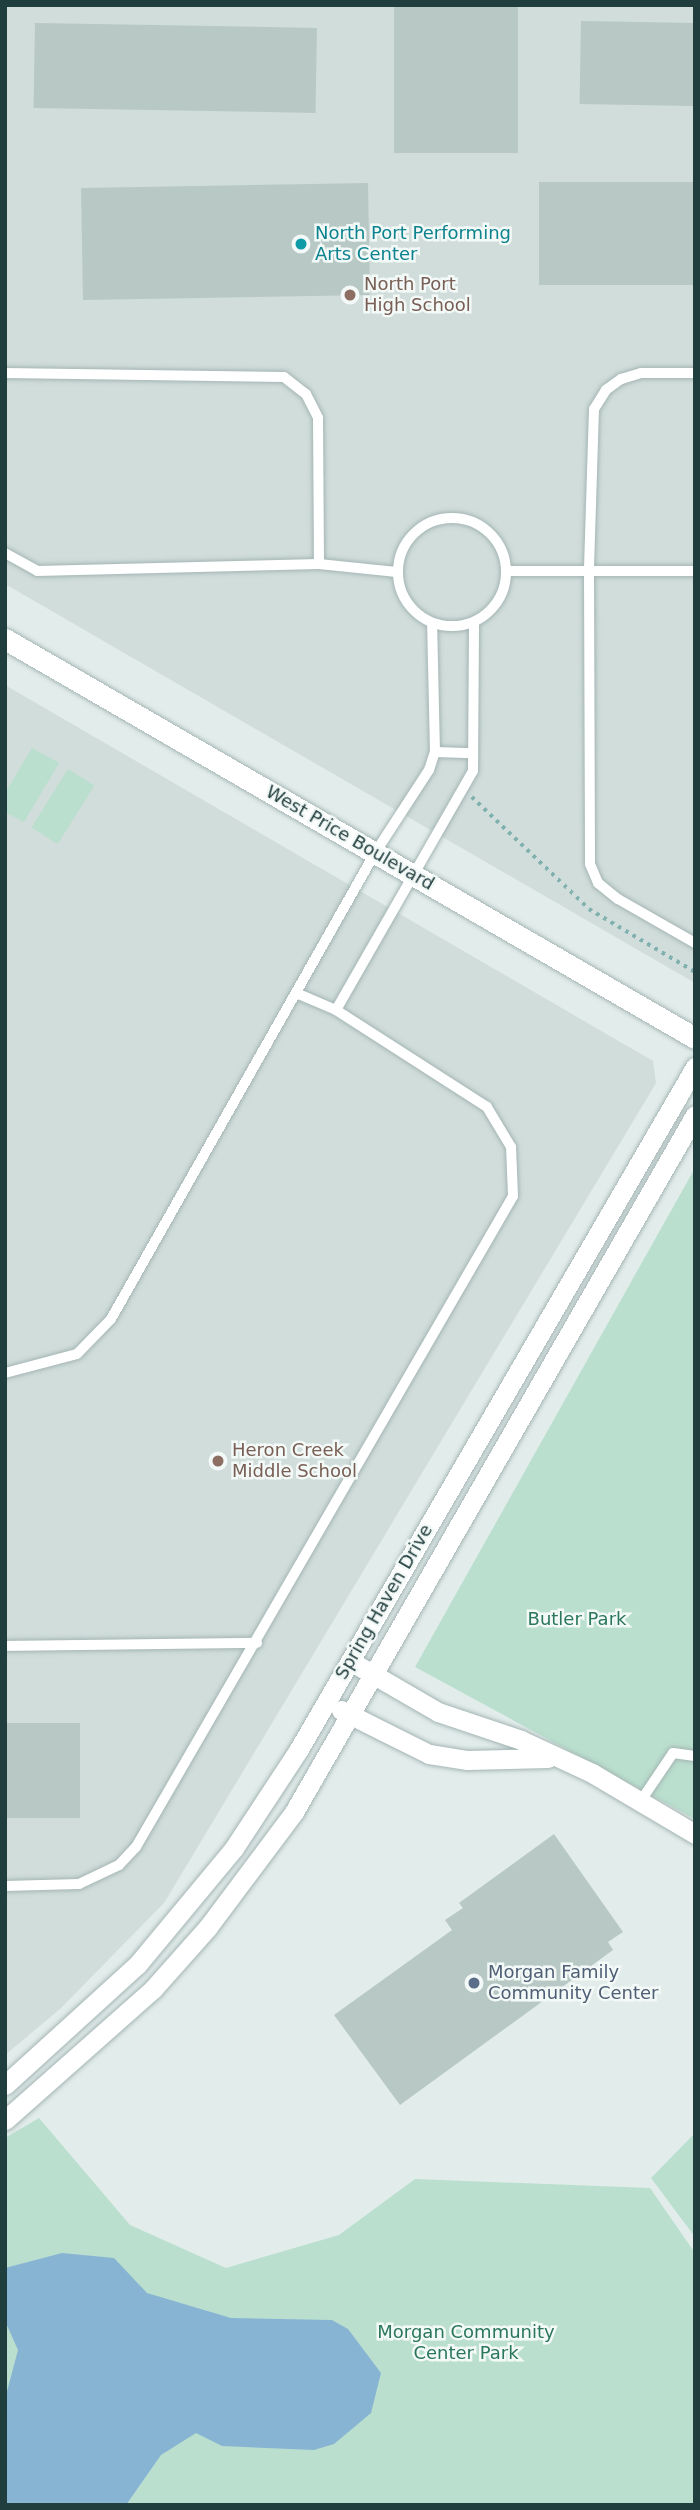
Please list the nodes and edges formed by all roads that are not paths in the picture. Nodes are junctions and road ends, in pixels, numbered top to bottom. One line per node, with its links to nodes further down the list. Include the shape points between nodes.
1 (5, 373): 4 (lane, via 284,377 306,394 318,418)
2 (695, 373): 7 (lane, via 641,373 621,379 606,390 594,409)
3 (5, 553): 4 (lane, via 37,572)
4 (319, 564): 6 (lane)
5 (508, 571): 6 (lane, via 491,532 452,517 413,534); 7 (lane); 9 (lane, via 504,592)
6 (397, 572): 10 (lane, via 414,611)
7 (589, 572): 8 (lane); 16 (lane, via 590,864 598,883 618,899)
8 (695, 572)
9 (474, 622): 10 (lane, via 453,627); 13 (lane)
10 (432, 623): 12 (lane)
11 (5, 639): 14 (street, West Price Boulevard)
12 (435, 752): 13 (lane); 14 (lane, via 429,770)
13 (473, 752): 15 (lane, via 464,792)
14 (375, 853): 15 (street, West Price Boulevard); 17 (lane)
15 (416, 877): 18 (lane); 19 (street, West Price Boulevard)
16 (695, 943)
17 (296, 993): 18 (lane); 22 (lane, via 111,1319 77,1354)
18 (335, 1010): 23 (lane, via 487,1107 507,1135 516,1180 506,1212)
19 (695, 1038)
20 (695, 1068): 25 (street, Spring Haven Drive)
21 (695, 1115): 26 (street, Spring Haven Drive)
22 (5, 1373)
23 (257, 1643): 24 (lane); 33 (lane, via 136,1847 119,1865 79,1884)
24 (5, 1646)
25 (350, 1661): 26 (street); 27 (street, Spring Haven Drive)
26 (375, 1676): 28 (street, Spring Haven Drive); 30 (street, via 438,1712)
27 (326, 1702): 28 (street); 34 (street, Spring Haven Drive, via 270,1795 187,1909 137,1965)
28 (351, 1716): 30 (street, via 408,1746 449,1759); 35 (street, Spring Haven Drive, via 294,1812 208,1927 153,1989)
29 (695, 1756): 31 (lane, via 673,1753)
30 (563, 1760): 31 (street)
31 (640, 1802): 32 (street)
32 (695, 1833)
33 (5, 1886)
34 (5, 2085)
35 (5, 2120)

